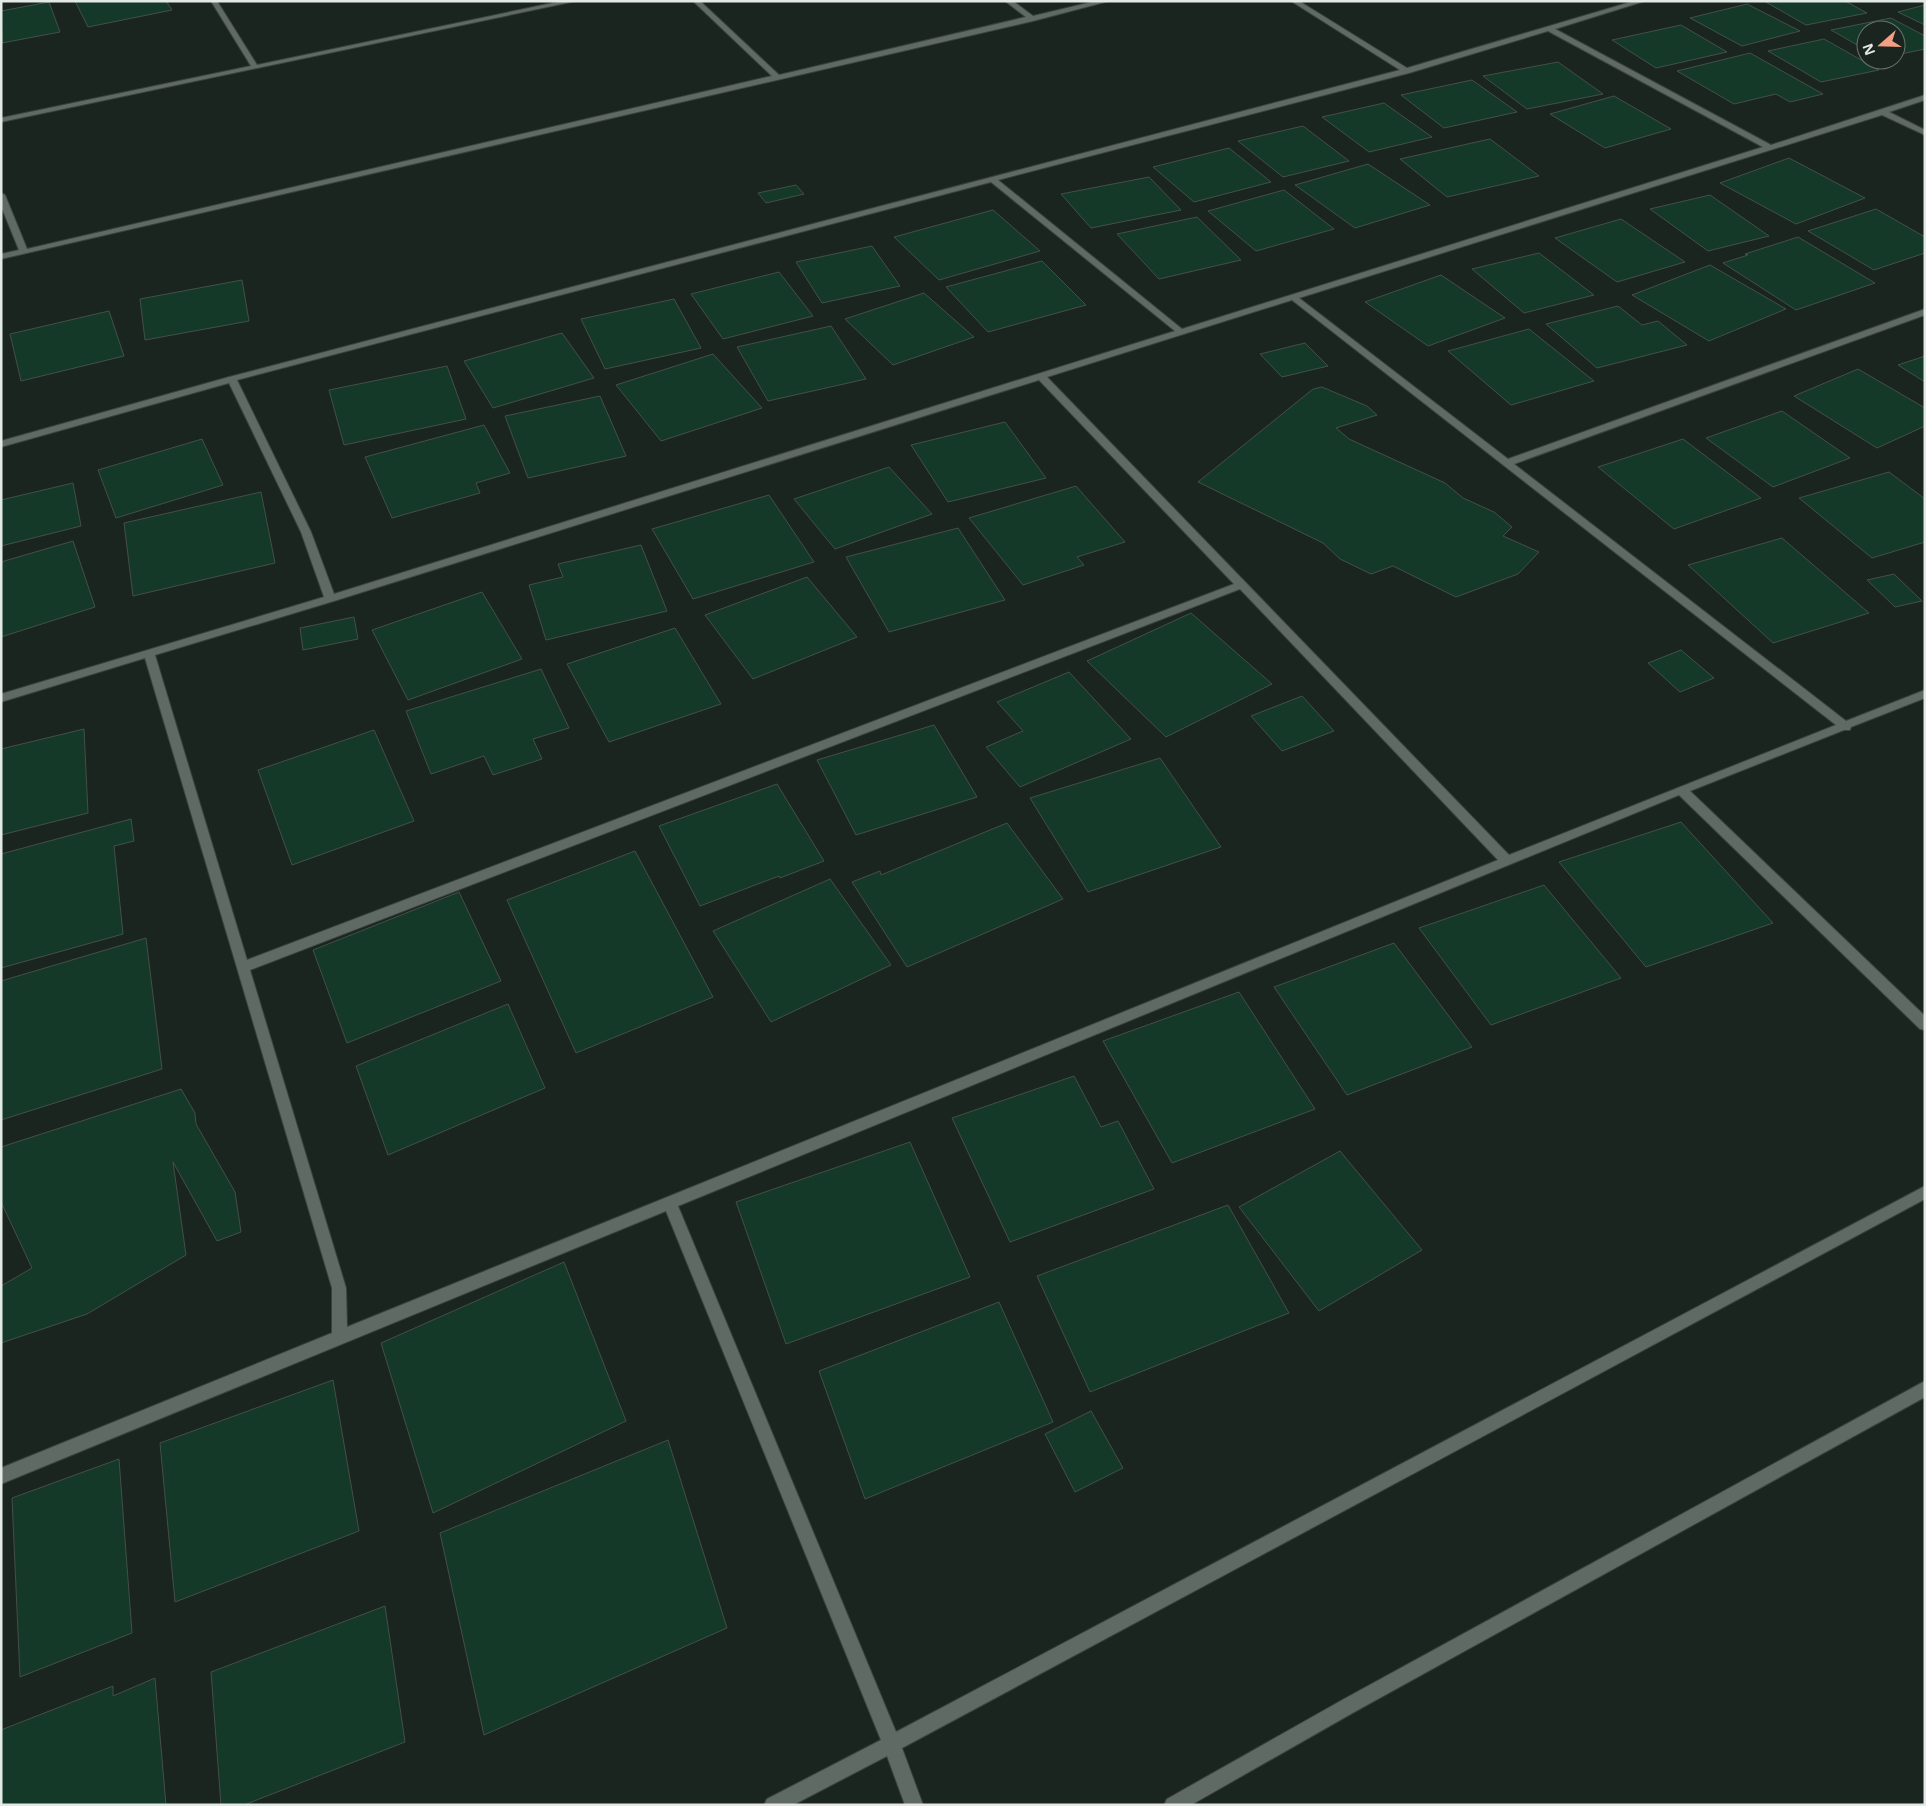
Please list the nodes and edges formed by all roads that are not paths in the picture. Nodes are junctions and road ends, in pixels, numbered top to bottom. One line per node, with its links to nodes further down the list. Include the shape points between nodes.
1 (214, 1): 10 (street)
2 (573, 1): 10 (street)
3 (696, 1): 12 (street)
4 (1008, 1): 8 (street)
5 (1106, 1): 8 (street)
6 (1294, 1): 11 (street)
7 (1642, 1): 9 (street)
8 (1033, 19): 12 (street)
9 (1550, 29): 11 (street); 17 (street)
10 (255, 67): 15 (street)
11 (1406, 71): 18 (street)
12 (778, 78): 20 (street)
13 (1925, 97): 14 (street)
14 (1883, 112): 16 (street); 17 (street)
15 (1, 120)
16 (1925, 133)
17 (1769, 147): 22 (street)
18 (993, 180): 24 (street); 26 (street)
19 (1, 195): 20 (street)
20 (24, 252): 21 (street)
21 (1, 257)
22 (1293, 297): 24 (street); 28 (street)
23 (1925, 312): 28 (street)
24 (1181, 332): 25 (street)
25 (1041, 376): 29 (street); 30 (street)
26 (232, 379): 27 (street); 30 (street, via 306,532)
27 (1, 444)
28 (1507, 463): 34 (street)
29 (1241, 585): 36 (street); 37 (street)
30 (330, 599): 31 (street)
31 (149, 654): 33 (street); 37 (street)
32 (1925, 694): 34 (street)
33 (1, 698)
34 (1846, 727): 35 (street)
35 (1681, 790): 36 (street); 38 (street)
36 (1508, 862): 40 (street)
37 (243, 967): 41 (street, via 339,1288)
38 (1925, 1025)
39 (1925, 1192): 44 (street)
40 (670, 1203): 41 (street); 44 (street)
41 (340, 1339): 43 (street)
42 (1925, 1388): 47 (street)
43 (1, 1476)
44 (892, 1744): 45 (street); 46 (street)
45 (773, 1805)
46 (914, 1805)
47 (1173, 1805)

